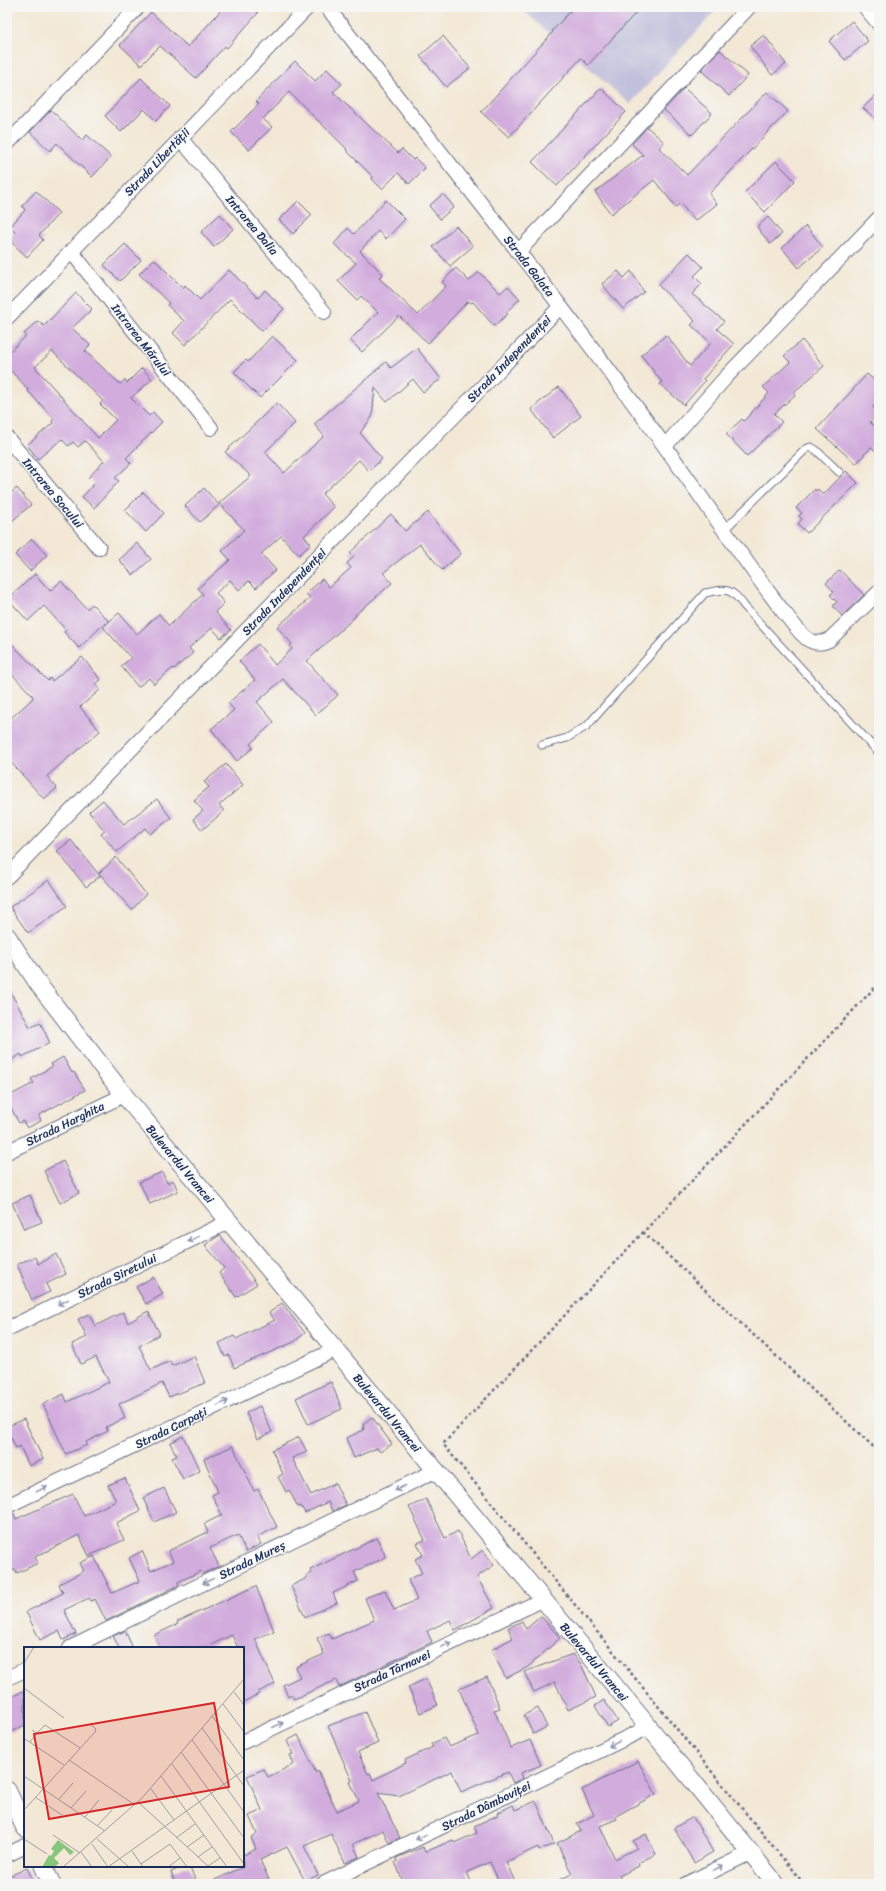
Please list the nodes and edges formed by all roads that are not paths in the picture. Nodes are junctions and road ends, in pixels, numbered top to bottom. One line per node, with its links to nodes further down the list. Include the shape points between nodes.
1 (138, 7): 8 (street)
2 (308, 7): 7 (street, Strada Libertății)
3 (327, 7): 11 (street, Strada Galata)
4 (750, 7): 11 (street)
5 (865, 7): 6 (street)
6 (879, 24)
7 (180, 138): 10 (street, Strada Libertății); 13 (street, Intrarea Dalia)
8 (8, 143)
9 (879, 218): 17 (street, via 726,377)
10 (71, 251): 14 (street, Strada Libertății); 15 (street, Intrarea Mărului)
11 (518, 252): 12 (street, Strada Galata)
12 (560, 307): 17 (street, Strada Galata); 24 (street, Strada Independenței)
13 (324, 312)
14 (7, 318)
15 (211, 428)
16 (7, 438): 20 (street, Intrarea Socului)
17 (665, 446): 19 (street, Strada Galata)
18 (839, 472): 19 (lane, via 816,450 811,447 806,449)
19 (724, 530): 21 (street, Strada Galata, via 770,594 808,640 823,643 829,640)
20 (99, 548)
21 (879, 592)
22 (542, 745): 23 (lane, via 567,738 587,726 704,593 722,589 735,593)
23 (879, 752)
24 (7, 877)
25 (7, 936): 26 (street, Bulevardul Vrancei, via 39,985)
26 (124, 1095): 27 (street, Strada Harghita); 28 (street, Bulevardul Vrancei)
27 (7, 1152)
28 (228, 1222): 29 (street, Strada Siretului, one-way to 29); 30 (street, Bulevardul Vrancei)
29 (7, 1329)
30 (334, 1350): 31 (street, Bulevardul Vrancei); 32 (street, Strada Carpați, one-way to 30)
31 (435, 1471): 33 (street, Bulevardul Vrancei); 34 (street, Strada Mureș, one-way to 34)
32 (7, 1506)
33 (542, 1600): 37 (street, Bulevardul Vrancei); 38 (street, Strada Târnavei, one-way to 33)
34 (72, 1647)
35 (24, 1670): 36 (street)
36 (7, 1678)
37 (649, 1727): 42 (street, Bulevardul Vrancei); 46 (street, Strada Dâmboviței, one-way to 46)
38 (244, 1742)
39 (7, 1790): 40 (street)
40 (24, 1826)
41 (24, 1846): 43 (street)
42 (750, 1852): 47 (street, one-way to 42); 48 (street, Bulevardul Vrancei)
43 (7, 1855)
44 (44, 1867): 45 (street)
45 (52, 1884)
46 (323, 1884)
47 (686, 1884)
48 (776, 1884)

